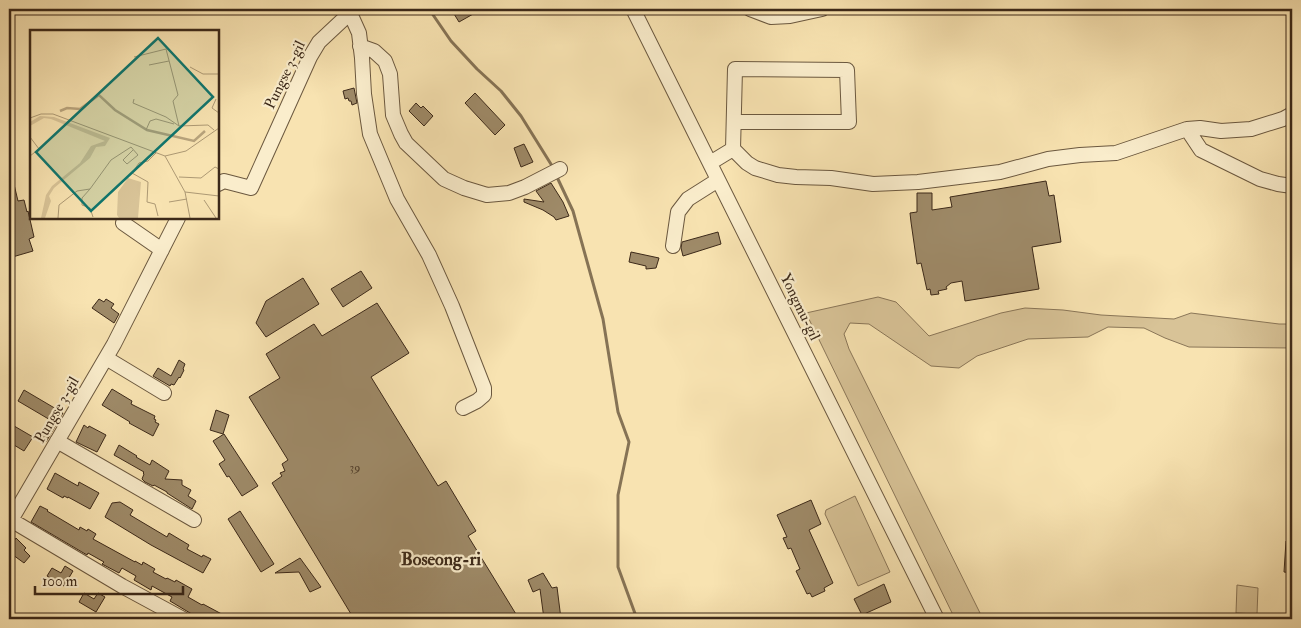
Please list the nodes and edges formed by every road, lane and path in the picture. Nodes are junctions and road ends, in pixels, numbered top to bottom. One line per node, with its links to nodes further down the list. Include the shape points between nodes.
1 (633, 9): 10 (street, Yongmu-gil)
2 (750, 9): 3 (street, via 771,17)
3 (822, 9)
4 (349, 11): 5 (street, via 359,33); 13 (street, Pungse 3-gil, via 319,42 310,57 251,188 224,181)
5 (360, 46): 11 (street, via 374,51 385,61 390,74 394,115 401,134 406,143 444,179 486,196 525,188); 21 (street, via 370,134 397,199 429,255 452,306 484,388 484,395)
6 (1292, 114): 8 (street, via 1251,129)
7 (734, 122): 7 (street, via 735,69 847,70 849,122); 9 (street)
8 (1187, 129): 9 (street, via 1116,153 1048,159 1000,172 918,182 873,184 778,175 755,168); 14 (street, via 1201,150 1260,179)
9 (733, 150): 10 (street)
10 (710, 163): 12 (street, Yongmu-gil)
11 (555, 171)
12 (718, 180): 17 (street, via 688,199 678,212); 27 (street, Yongmu-gil)
13 (219, 184)
14 (1292, 186)
15 (178, 219): 18 (street, Pungse 3-gil)
16 (123, 222): 18 (street)
17 (673, 246)
18 (162, 250): 19 (street, Pungse 3-gil)
19 (106, 358): 20 (street); 22 (street, Pungse 3-gil)
20 (164, 393)
21 (463, 408)
22 (57, 441): 23 (street); 25 (street, Pungse 3-gil, via 10,520)
23 (194, 520)
24 (901, 614): 26 (path)
25 (183, 619)
26 (900, 619)
27 (937, 619)

